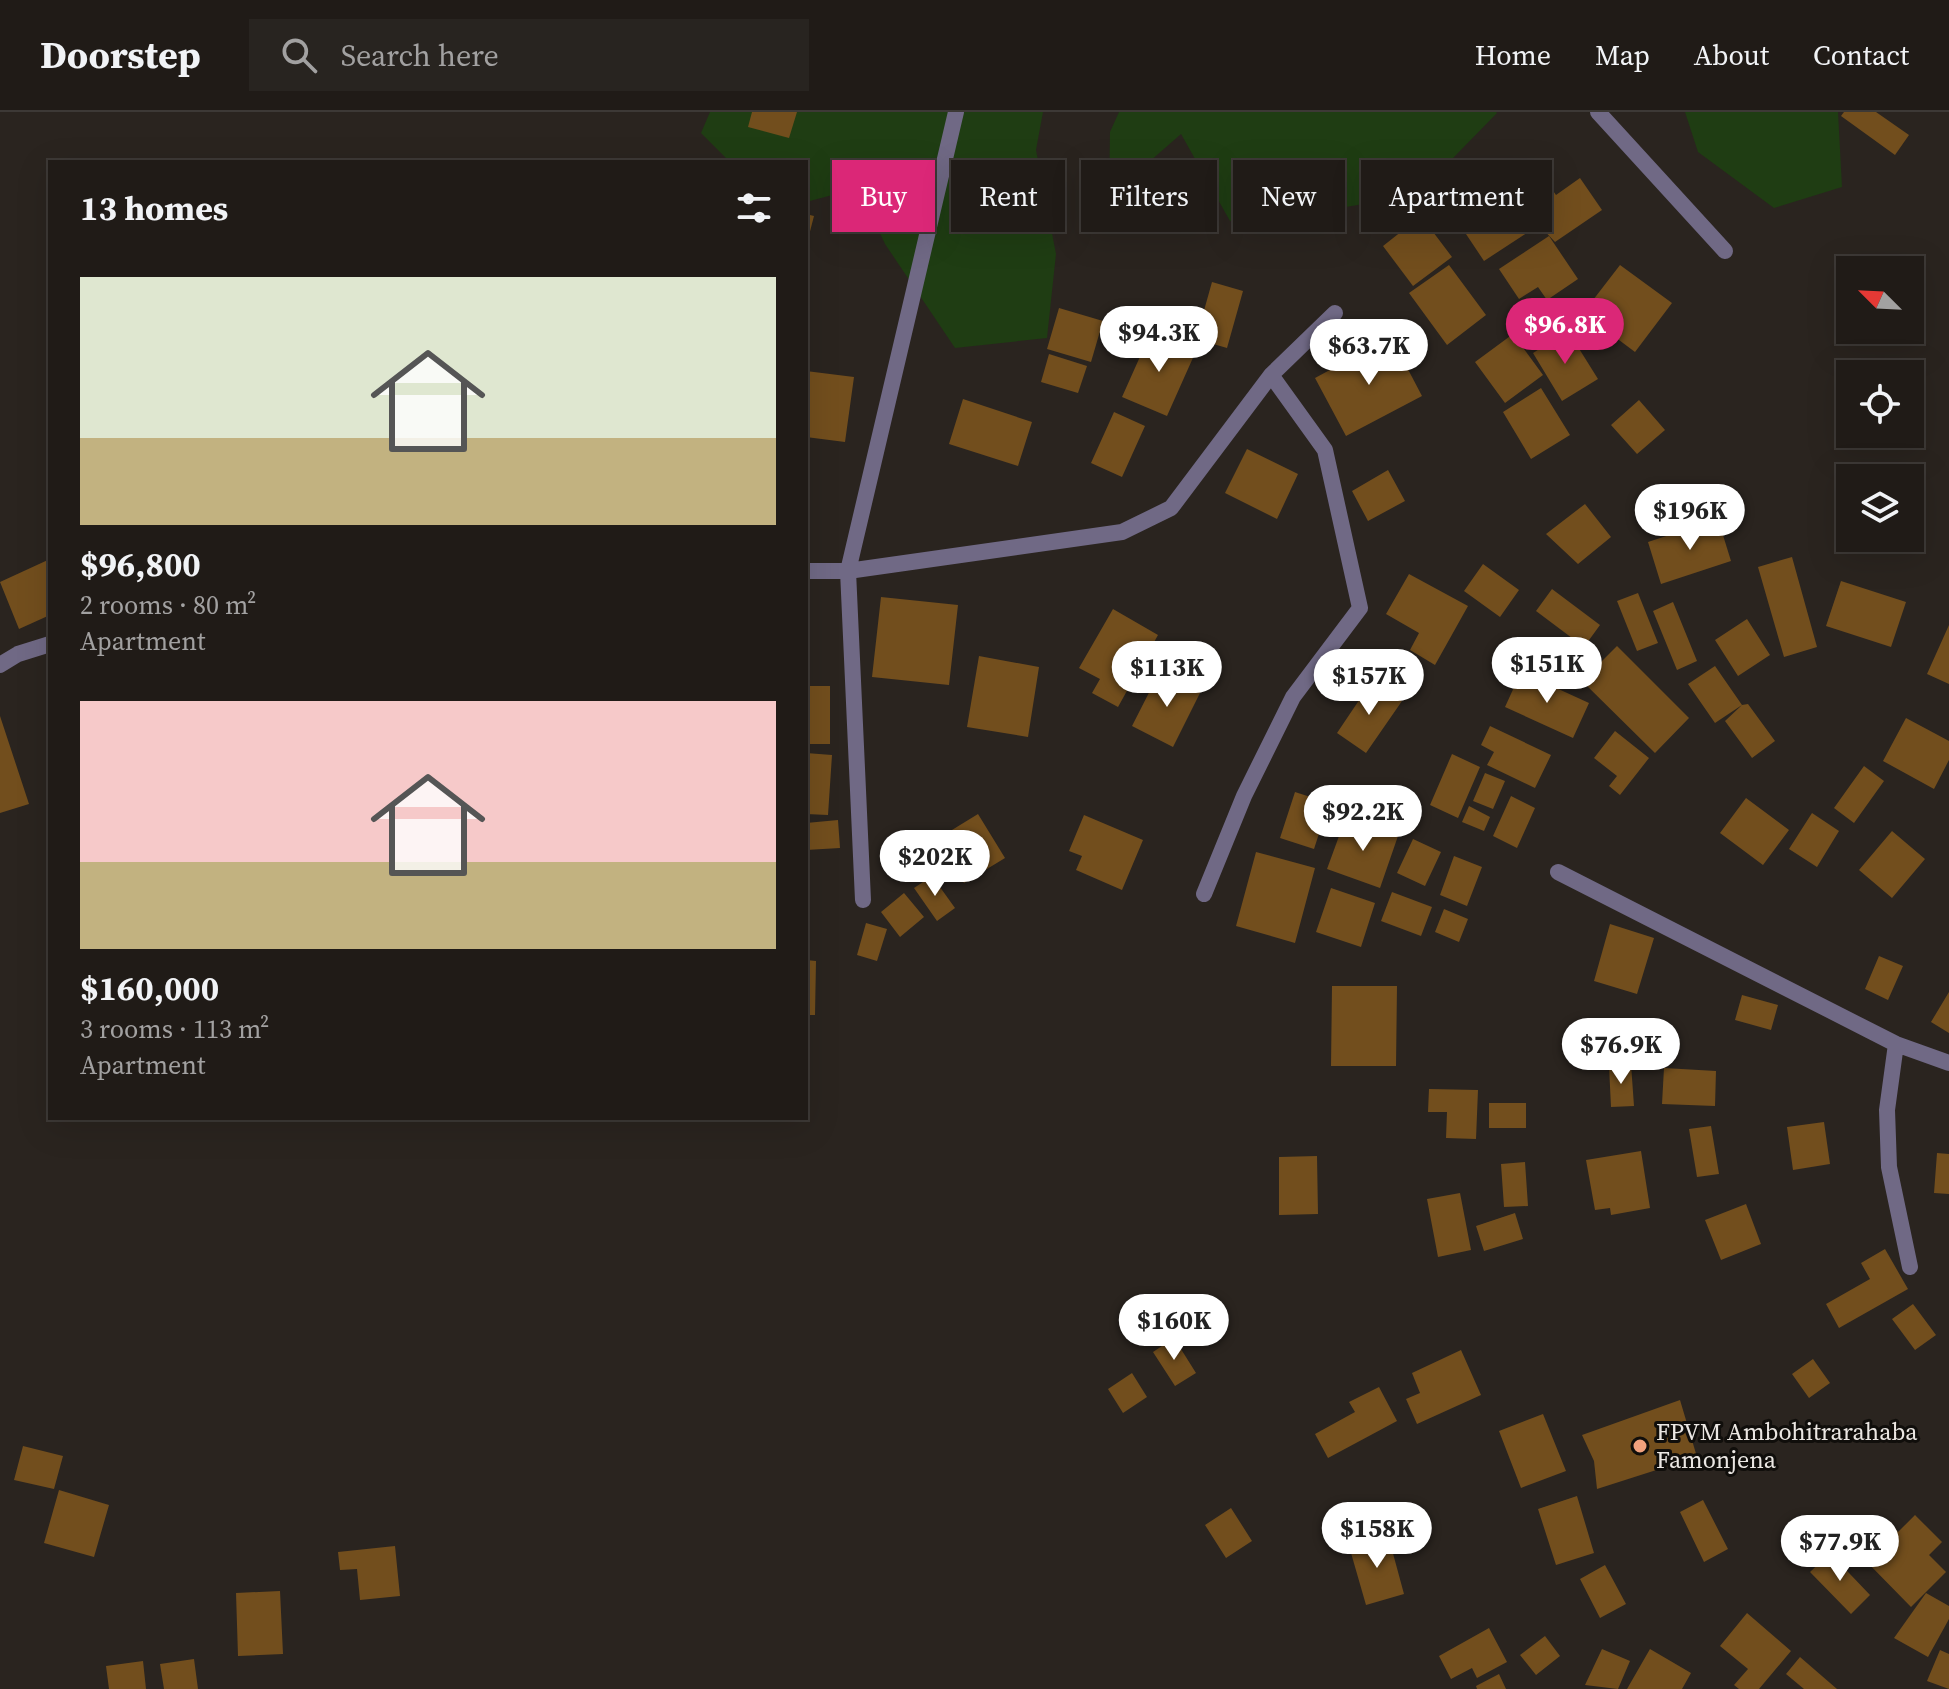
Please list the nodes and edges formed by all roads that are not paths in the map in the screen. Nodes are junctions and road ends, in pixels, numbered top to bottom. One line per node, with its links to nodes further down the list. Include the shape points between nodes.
1 (956, 112): 7 (street)
2 (1598, 112): 3 (street)
3 (1725, 251)
4 (1335, 313): 5 (street)
5 (1271, 375): 7 (street, via 1171,508 1122,532); 11 (street, via 1325,450 1360,608 1293,697)
6 (808, 571): 7 (street)
7 (848, 571): 12 (street)
8 (48, 645): 9 (street)
9 (0, 665)
10 (1558, 872): 13 (street)
11 (1204, 894)
12 (863, 900)
13 (1896, 1044): 14 (street); 15 (street, via 1887,1110 1889,1167)
14 (1949, 1063)
15 (1910, 1267)

